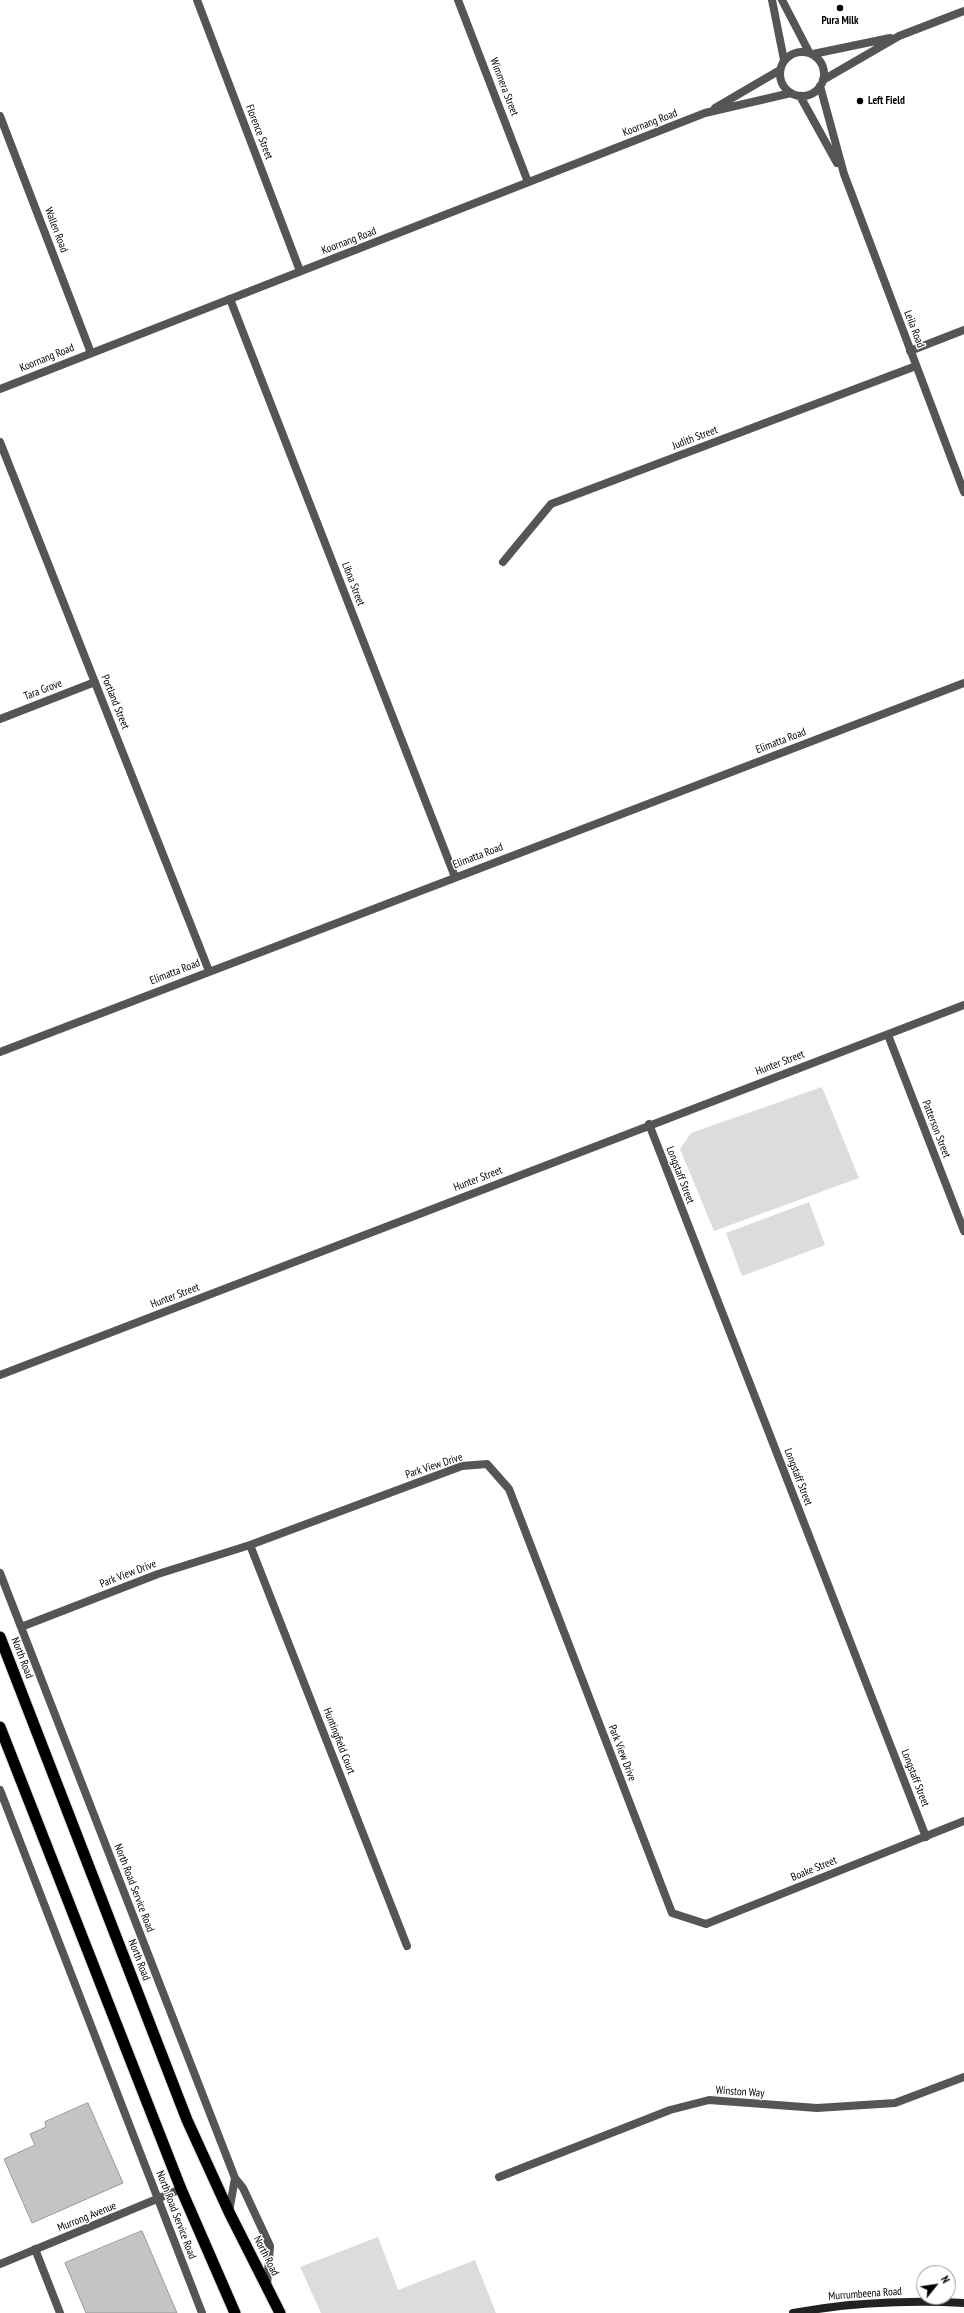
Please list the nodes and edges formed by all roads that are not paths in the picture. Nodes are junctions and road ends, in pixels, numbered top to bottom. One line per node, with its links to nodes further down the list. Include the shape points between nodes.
1 (197, 0): 17 (street, Florence Street)
2 (458, 0): 16 (street, Wimmera Street)
3 (772, 0): 8 (street)
4 (782, 0): 7 (street)
5 (964, 11): 6 (street)
6 (899, 36): 7 (street); 10 (street)
7 (811, 53): 8 (street, via 796,52); 10 (street, via 823,68)
8 (784, 60): 9 (street)
9 (780, 70): 11 (street, via 781,81); 13 (street, Koornang Road)
10 (822, 83): 12 (street, via 812,94); 15 (street, Leila Road)
11 (791, 93): 12 (street); 13 (street, Koornang Road)
12 (800, 96): 15 (street, Leila Road)
13 (705, 113): 16 (street, Koornang Road)
14 (0, 116): 21 (street, Wallen Road)
15 (844, 174): 20 (street, Leila Road)
16 (528, 182): 17 (street, Koornang Road)
17 (300, 271): 18 (street, Koornang Road)
18 (230, 299): 21 (street, Koornang Road); 30 (street, Libna Street)
19 (964, 330): 20 (street)
20 (910, 351): 22 (street, Leila Road)
21 (91, 353): 23 (street, Koornang Road)
22 (916, 366): 25 (street, Leila Road); 26 (street, Judith Street, via 551,504)
23 (0, 389)
24 (0, 442): 27 (street, Portland Street)
25 (964, 492)
26 (503, 562)
27 (95, 682): 29 (street, Tara Grove); 31 (street, Portland Street)
28 (964, 683): 30 (street, Elimatta Road)
29 (0, 719)
30 (455, 877): 31 (street, Elimatta Road)
31 (209, 971): 34 (street, Elimatta Road)
32 (964, 1005): 33 (street, Hunter Street)
33 (888, 1035): 35 (street, Hunter Street); 36 (street, Patterson Street)
34 (0, 1052)
35 (649, 1124): 37 (street, Hunter Street); 45 (street, Longstaff Street)
36 (964, 1231)
37 (0, 1375)
38 (250, 1545): 40 (street, Park View Drive, via 158,1574); 46 (street, Park View Drive, via 462,1466 487,1464 509,1489); 47 (street, Huntingfield Court)
39 (0, 1573): 40 (street, North Road Service Road)
40 (21, 1626): 50 (street, North Road Service Road)
41 (0, 1637): 53 (highway, North Road, via 188,2120)
42 (0, 1726): 51 (highway)
43 (0, 1790): 52 (street, North Road Service Road)
44 (964, 1821): 45 (street, Boake Street)
45 (926, 1837): 46 (street, Boake Street, via 706,1924)
46 (672, 1913)
47 (407, 1946)
48 (964, 2077): 49 (street, Winston Way, via 895,2103 818,2108 709,2100 670,2110)
49 (499, 2177)
50 (235, 2178): 53 (street); 56 (street, North Road, via 243,2188 270,2246)
51 (181, 2189): 52 (street, Murrong Avenue); 60 (highway)
52 (158, 2200): 54 (street, Murrong Avenue); 59 (street, North Road Service Road)
53 (229, 2212): 56 (highway, North Road)
54 (35, 2249): 55 (street, Murrong Avenue); 58 (street)
55 (0, 2264)
56 (267, 2287): 61 (highway, North Road)
57 (964, 2303): 62 (main road, Murrumbeena Road, via 906,2302 831,2307)
58 (60, 2313)
59 (202, 2313)
60 (235, 2313)
61 (280, 2313)
62 (793, 2313)

